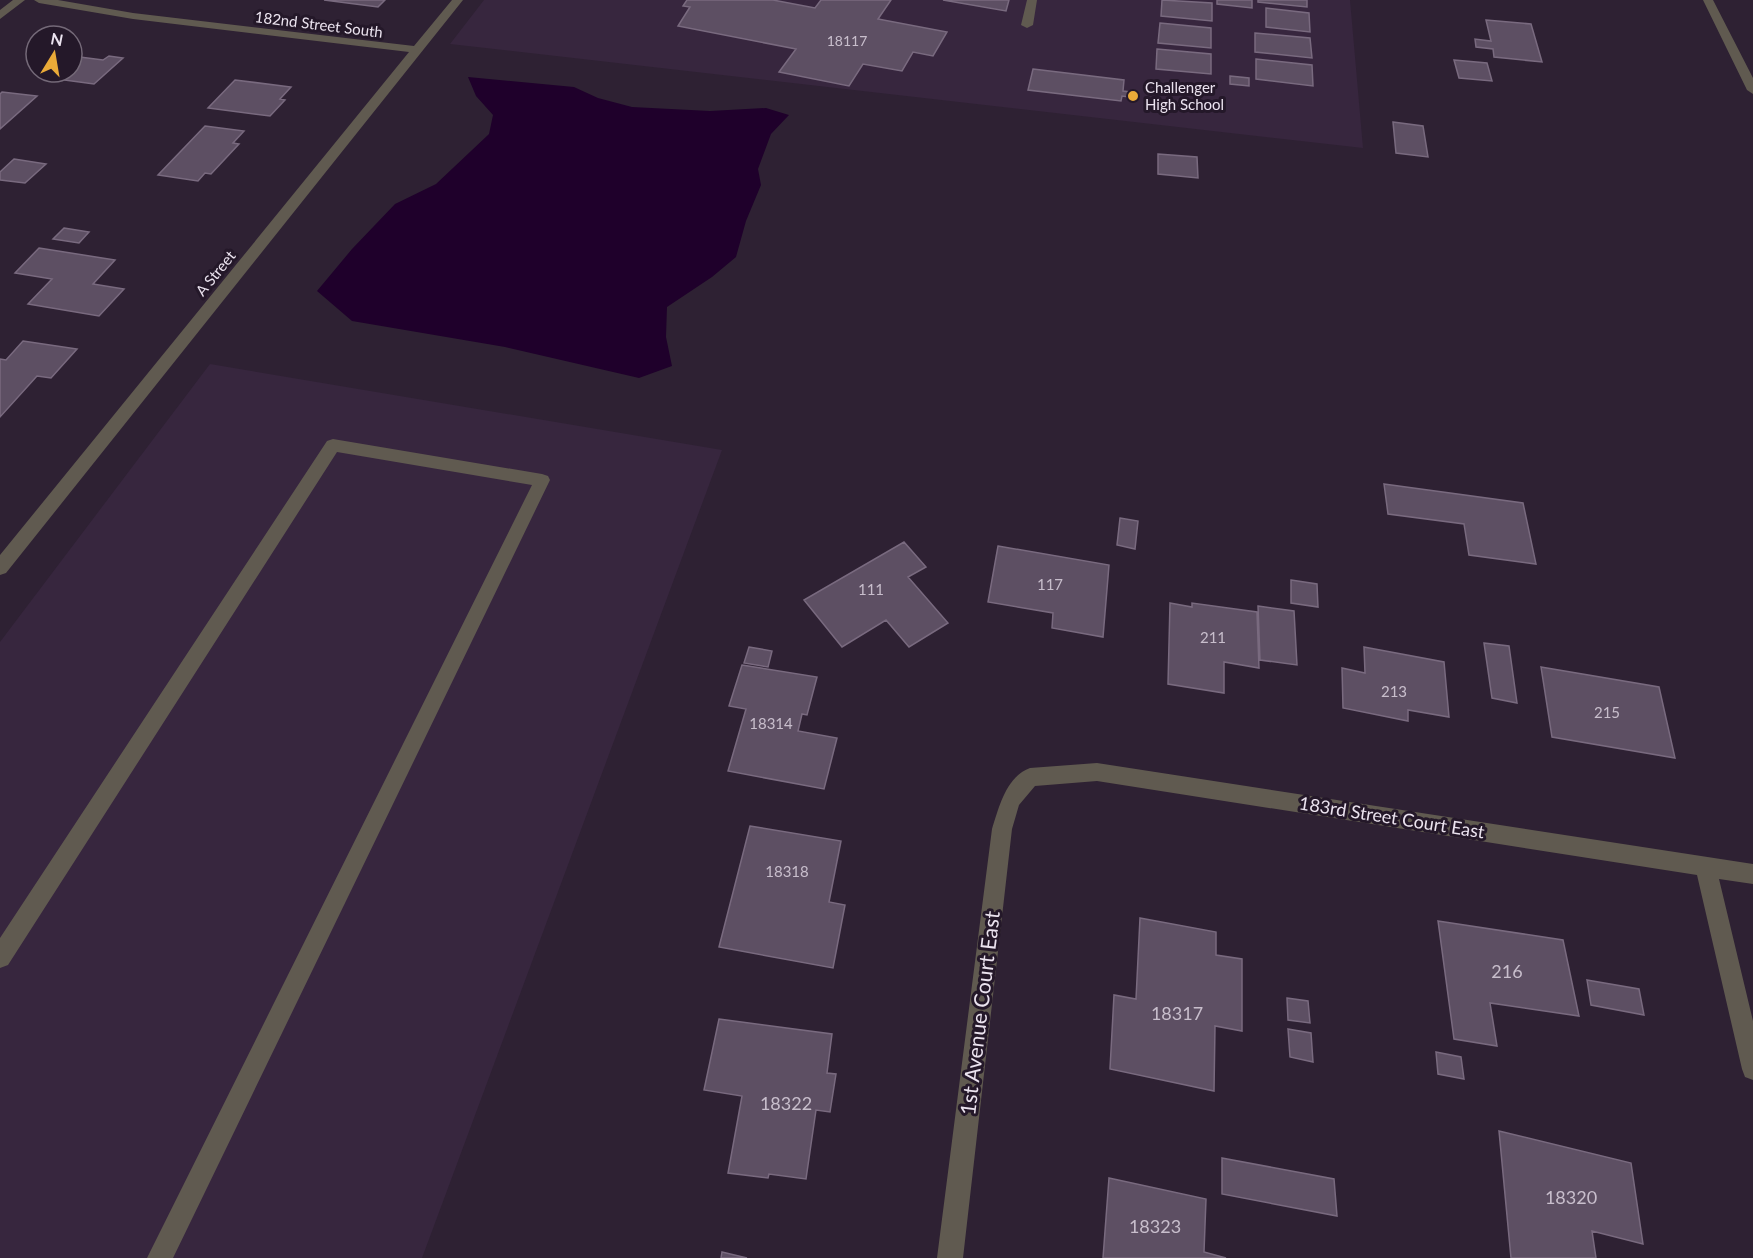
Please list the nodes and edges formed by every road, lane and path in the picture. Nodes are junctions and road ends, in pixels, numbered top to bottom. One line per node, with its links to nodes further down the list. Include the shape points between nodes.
1 (20, 0): 6 (street)
2 (39, 0): 8 (street, 182nd Street South, via 133,16)
3 (458, 0): 8 (street, A Street)
4 (1032, 0): 7 (street)
5 (1708, 0): 9 (street)
6 (0, 16)
7 (1027, 25)
8 (418, 50): 10 (street, A Street)
9 (1753, 90)
10 (0, 568)
11 (1030, 777): 12 (street, 183rd Street Court East, via 1097,772); 17 (street, 1st Avenue Court East, via 1011,800 1002,829)
12 (1705, 865): 13 (street, 183rd Street Court East); 15 (street)
13 (1753, 874)
14 (0, 957): 16 (street, via 333,445 542,480)
15 (1753, 1069)
16 (160, 1258)
17 (950, 1258)

